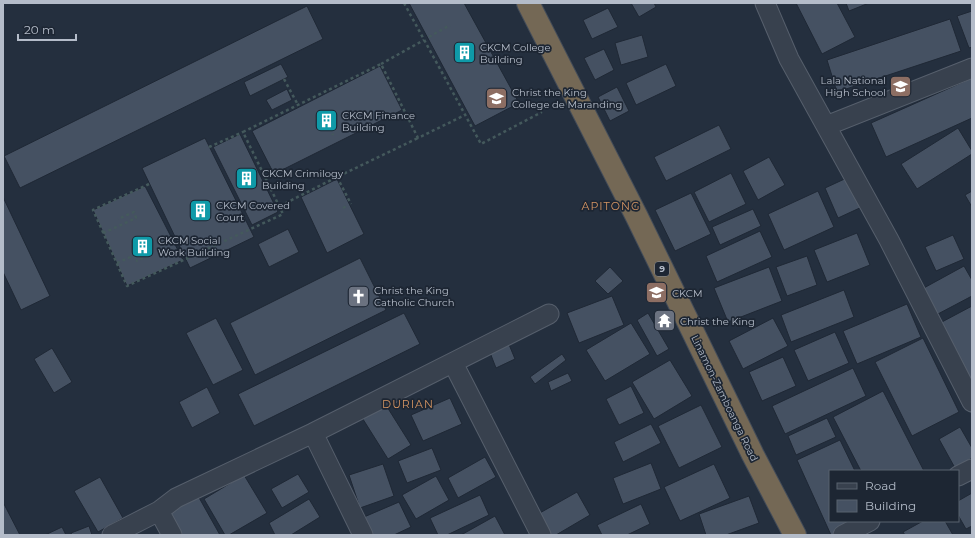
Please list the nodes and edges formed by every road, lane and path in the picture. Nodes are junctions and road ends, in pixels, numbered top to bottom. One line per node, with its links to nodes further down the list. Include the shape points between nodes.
1 (404, 3): 6 (path)
2 (528, 3): 39 (highway, Linamon-Zamboanga Road / 9)
3 (765, 3): 13 (street, via 790,59)
4 (450, 25): 5 (path)
5 (429, 37)
6 (424, 40): 7 (path); 12 (path)
7 (381, 64): 10 (path); 17 (path)
8 (972, 68): 13 (street)
9 (284, 79): 10 (path)
10 (298, 105): 15 (path)
11 (542, 112): 12 (path, via 481,144)
12 (464, 115): 17 (path)
13 (826, 126): 29 (street, via 889,240)
14 (322, 130): 16 (path, via 316,118 323,115)
15 (244, 132): 18 (path); 21 (path)
16 (333, 135)
17 (418, 138): 19 (path)
18 (210, 147)
19 (338, 177): 21 (path); 22 (path, via 349,205)
20 (149, 184): 24 (path, via 93,210)
21 (280, 206): 26 (path, via 284,214 127,286)
22 (343, 208)
23 (118, 218): 24 (path, via 134,212 136,218)
24 (103, 232): 26 (path)
25 (136, 261): 26 (path, via 150,255 148,249)
26 (117, 263)
27 (549, 314): 28 (street)
28 (453, 363): 30 (street); 38 (street)
29 (972, 402)
30 (313, 433): 33 (street, via 176,498); 37 (street)
31 (972, 469): 32 (street)
32 (959, 476)
33 (159, 511): 35 (street); 36 (street)
34 (868, 522): 40 (street)
35 (112, 535)
36 (172, 535)
37 (363, 535)
38 (541, 535)
39 (795, 535)
40 (843, 535)

